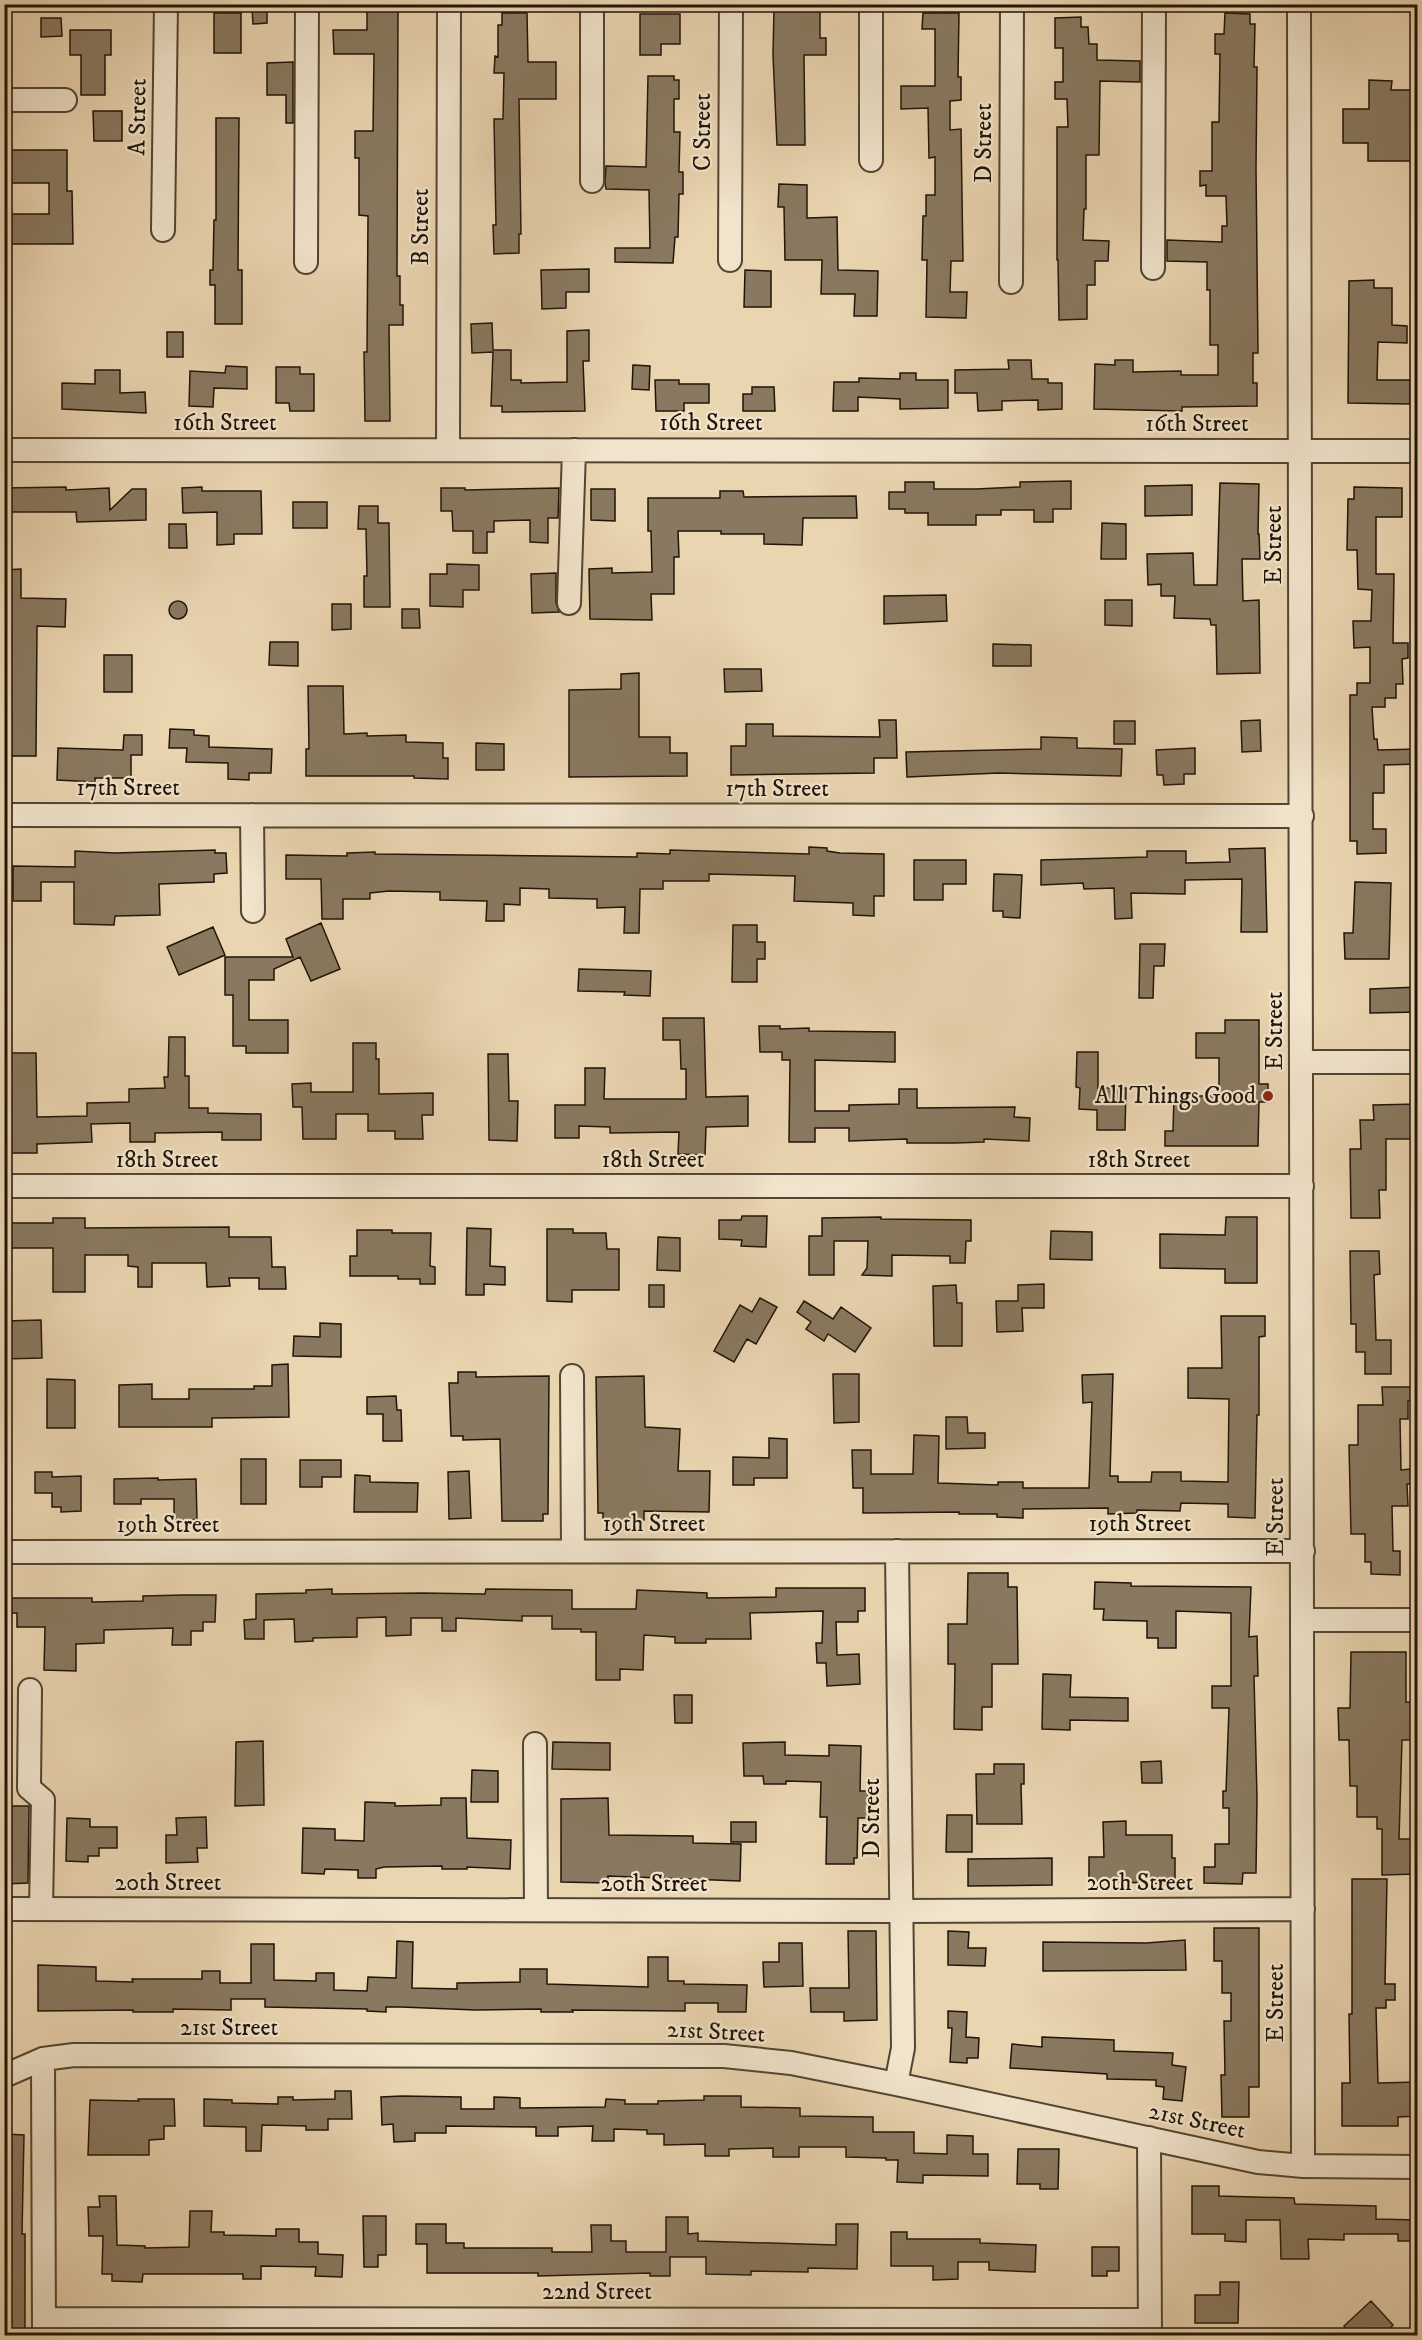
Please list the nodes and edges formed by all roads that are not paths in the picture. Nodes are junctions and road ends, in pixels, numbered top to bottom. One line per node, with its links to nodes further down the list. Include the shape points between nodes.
1 (166, 4): 14 (street, A Street)
2 (307, 4): 16 (street)
3 (449, 4): 20 (street, B Street)
4 (592, 4): 13 (street)
5 (731, 4): 15 (street, C Street)
6 (871, 4): 12 (street)
7 (1012, 4): 18 (street, D Street)
8 (1154, 4): 17 (street)
9 (1299, 4): 22 (street, E Street)
10 (4, 100): 11 (street)
11 (65, 100)
12 (871, 160)
13 (592, 181)
14 (164, 230)
15 (730, 260)
16 (306, 262)
17 (1153, 268)
18 (1011, 282)
19 (4, 450): 20 (street, 16th Street)
20 (448, 450): 21 (street, 16th Street)
21 (574, 450): 22 (street, 16th Street); 24 (street)
22 (1301, 450): 23 (street, 16th Street); 27 (street, E Street)
23 (1418, 451)
24 (569, 603)
25 (4, 815): 26 (street, 17th Street)
26 (252, 815): 27 (street, 17th Street); 28 (street)
27 (1302, 816): 29 (street, E Street)
28 (253, 911)
29 (1302, 1062): 30 (street); 32 (street, E Street)
30 (1418, 1062)
31 (4, 1186): 32 (street, 18th Street)
32 (1302, 1186): 36 (street, E Street)
33 (573, 1376): 34 (street)
34 (573, 1551): 35 (street, 19th Street); 37 (street, 19th Street)
35 (897, 1551): 36 (street, 19th Street); 46 (street, D Street)
36 (1303, 1551): 38 (street, E Street)
37 (4, 1552)
38 (1303, 1620): 39 (street); 45 (street, E Street)
39 (1418, 1620)
40 (30, 1690): 43 (street, via 29,1788 43,1800)
41 (535, 1744): 44 (street)
42 (4, 1909): 43 (street, 20th Street)
43 (41, 1909): 44 (street, 20th Street)
44 (536, 1910): 46 (street, 20th Street)
45 (1303, 1910): 46 (street, 20th Street); 51 (street, E Street)
46 (900, 1911): 49 (street, D Street, via 903,2048)
47 (43, 2059): 48 (street, 21st Street); 49 (street, 21st Street, via 74,2055 724,2056 791,2063); 53 (street)
48 (4, 2076)
49 (896, 2084): 50 (street, 21st Street)
50 (1149, 2138): 51 (street, 21st Street, via 1258,2162); 55 (street)
51 (1303, 2166): 52 (street, 21st Street)
52 (1418, 2167)
53 (44, 2327): 54 (street, 22nd Street)
54 (890, 2327): 55 (street, 22nd Street)
55 (1150, 2328)

